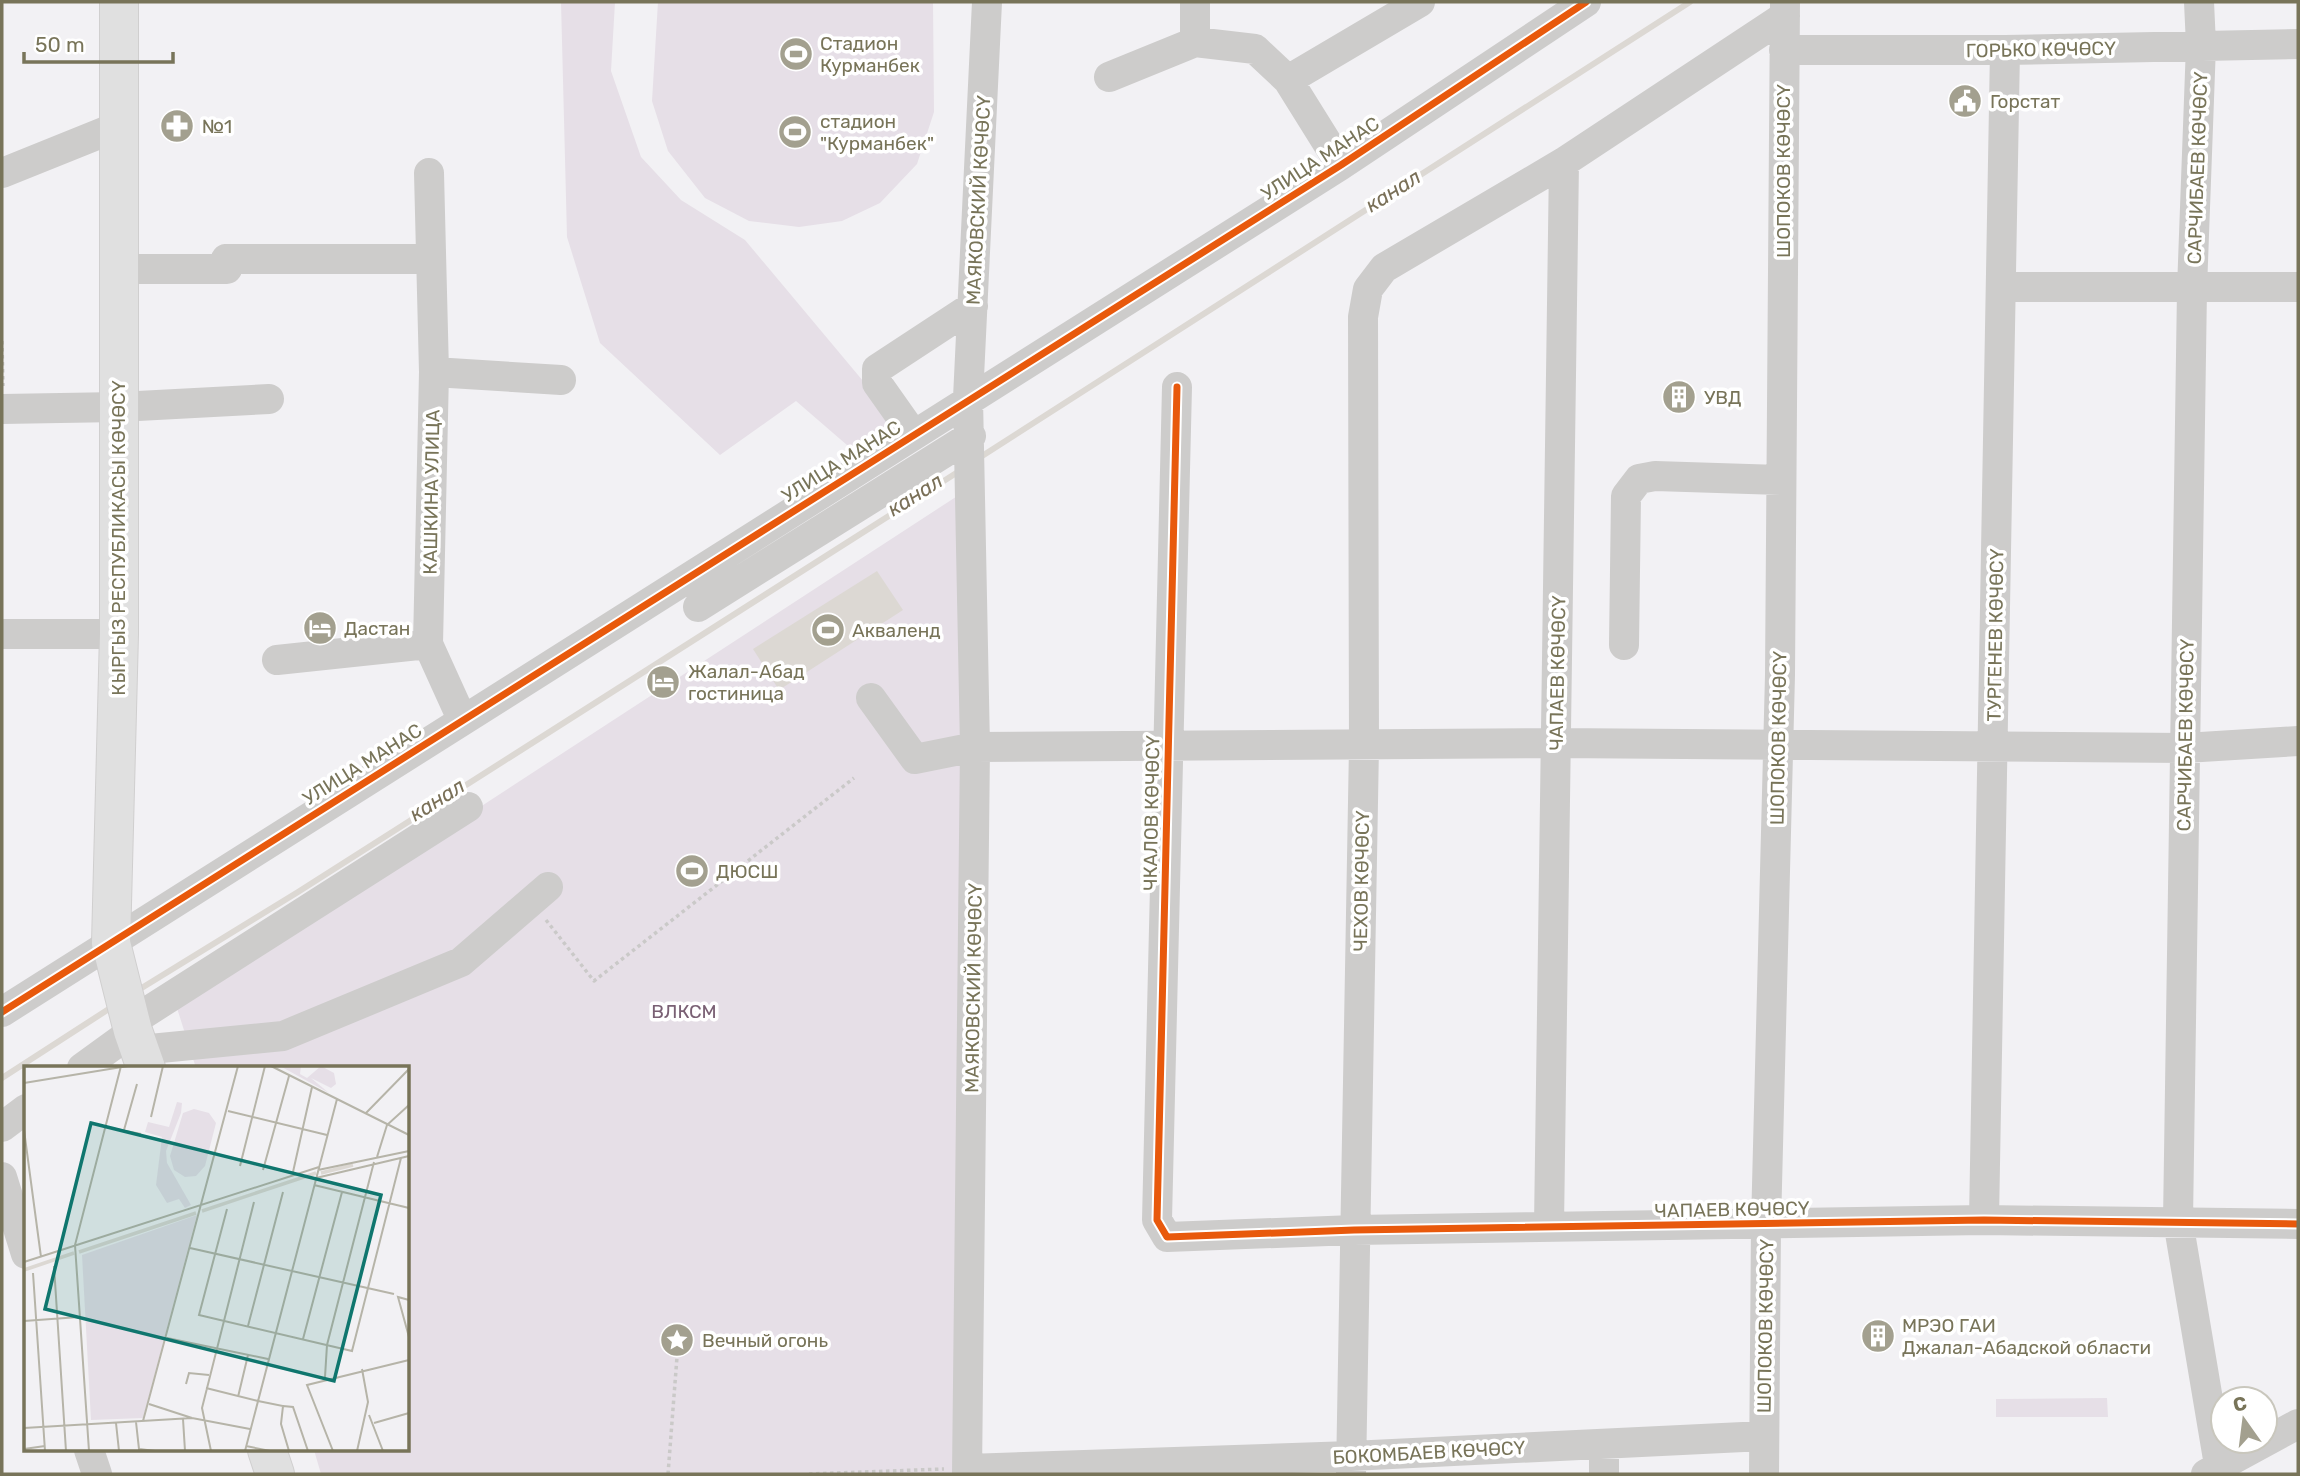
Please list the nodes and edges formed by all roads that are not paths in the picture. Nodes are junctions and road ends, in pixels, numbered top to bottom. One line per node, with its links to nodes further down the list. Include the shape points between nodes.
1 (118, 2): 16 (main road, КЫРГЫЗ РЕСПУБЛИКАСЫ КӨЧӨСҮ)
2 (987, 2): 26 (street, МАЯКОВСКИЙ КӨЧӨСҮ)
3 (1195, 2): 9 (street)
4 (1419, 2): 8 (street)
5 (2199, 2): 11 (street, САРЧИБАЕВ КӨЧӨСҮ)
6 (1575, 4): 18 (street, УЛИЦА МАНАС)
7 (1785, 9): 12 (street, ШОПОКОВ КӨЧӨСҮ); 17 (street)
8 (1375, 15): 15 (street)
9 (1195, 42): 14 (street); 15 (street, via 1255,50)
10 (2298, 44): 11 (street, ГОРЬКО КӨЧӨСҮ)
11 (2201, 45): 13 (street, ГОРЬКО КӨЧӨСҮ); 25 (street, САРЧИБАЕВ КӨЧӨСҮ)
12 (1784, 50): 13 (street, ГОРЬКО КӨЧӨСҮ); 36 (street, ШОПОКОВ КӨЧӨСҮ)
13 (2005, 50): 23 (street, ТУРГЕНЕВ КӨЧӨСҮ)
14 (1109, 77)
15 (1288, 80): 18 (street)
16 (119, 126): 19 (street); 22 (main road, КЫРГЫЗ РЕСПУБЛИКАСЫ КӨЧӨСҮ)
17 (1564, 162): 46 (street, ЧАПАЕВ КӨЧӨСҮ); 48 (street, ЧЕХОВ КӨЧӨСҮ, via 1384,268 1368,289 1363,317)
18 (1341, 166): 30 (street, УЛИЦА МАНАС)
19 (2, 173)
20 (429, 173): 21 (street, КАШКИНА УЛИЦА)
21 (430, 258): 22 (street, via 226,259 227,269); 27 (street, КАШКИНА УЛИЦА)
22 (119, 269): 32 (main road, КЫРГЫЗ РЕСПУБЛИКАСЫ КӨЧӨСҮ)
23 (2001, 287): 25 (street); 49 (street, ТУРГЕНЕВ КӨЧӨСҮ)
24 (2298, 287): 25 (street)
25 (2192, 289): 52 (street, САРЧИБАЕВ КӨЧӨСҮ)
26 (973, 306): 30 (street, МАЯКОВСКИЙ КӨЧӨСҮ); 34 (street, via 877,369 877,383)
27 (434, 372): 28 (street); 40 (street, КАШКИНА УЛИЦА)
28 (561, 380)
29 (1177, 387): 51 (street, ЧКАЛОВ КӨЧӨСҮ)
30 (968, 398): 34 (street, УЛИЦА МАНАС); 35 (street, МАЯКОВСКИЙ КӨЧӨСҮ)
31 (269, 399): 32 (street)
32 (119, 407): 33 (street); 39 (main road, КЫРГЫЗ РЕСПУБЛИКАСЫ КӨЧӨСҮ)
33 (3, 409)
34 (913, 434): 44 (street, УЛИЦА МАНАС)
35 (971, 439): 37 (street); 50 (street, МАЯКОВСКИЙ КӨЧӨСҮ)
36 (1781, 480): 41 (street, via 1639,479 1626,496); 47 (street, ШОПОКОВ КӨЧӨСҮ)
37 (698, 607)
38 (2, 634): 39 (street)
39 (119, 634): 55 (main road, КЫРГЫЗ РЕСПУБЛИКАСЫ КӨЧӨСҮ)
40 (429, 644): 42 (street); 44 (street, КАШКИНА УЛИЦА)
41 (1624, 645)
42 (277, 660)
43 (871, 698): 50 (street, via 915,759)
44 (461, 719): 55 (street, УЛИЦА МАНАС)
45 (2298, 741): 52 (street)
46 (1556, 743): 47 (street); 48 (street); 66 (street, ЧАПАЕВ КӨЧӨСҮ)
47 (1778, 744): 49 (street); 65 (street, ШОПОКОВ КӨЧӨСҮ)
48 (1364, 746): 51 (street); 67 (street, ЧЕХОВ КӨЧӨСҮ)
49 (1993, 746): 52 (street); 62 (street, ТУРГЕНЕВ КӨЧӨСҮ)
50 (975, 747): 51 (street); 77 (street, МАЯКОВСКИЙ КӨЧӨСҮ)
51 (1168, 747): 68 (street, ЧКАЛОВ КӨЧӨСҮ, via 1157,1220)
52 (2185, 748): 63 (street, САРЧИБАЕВ КӨЧӨСҮ)
53 (468, 807): 57 (street)
54 (540, 895): 57 (street, via 461,962 283,1036)
55 (111, 943): 56 (street, УЛИЦА МАНАС); 57 (main road, КЫРГЫЗ РЕСПУБЛИКАСЫ КӨЧӨСҮ)
56 (2, 1012)
57 (137, 1043): 58 (street)
58 (86, 1066)
59 (24, 1110): 60 (street)
60 (2, 1127)
61 (2, 1177): 69 (street)
62 (1984, 1220): 63 (street, ЧАПАЕВ КӨЧӨСҮ); 65 (street, ЧАПАЕВ КӨЧӨСҮ)
63 (2178, 1222): 64 (street, ЧАПАЕВ КӨЧӨСҮ); 76 (street, САРЧИБАЕВ КӨЧӨСҮ)
64 (2298, 1224)
65 (1766, 1225): 66 (street, ЧАПАЕВ КӨЧӨСҮ); 71 (street, ШОПОКОВ КӨЧӨСҮ)
66 (1549, 1226): 67 (street, ЧАПАЕВ КӨЧӨСҮ)
67 (1354, 1230): 68 (street, ЧАПАЕВ КӨЧӨСҮ); 75 (street, ЧЕХОВ КӨЧӨСҮ)
68 (1167, 1237)
69 (24, 1248)
70 (2298, 1424): 76 (street)
71 (1764, 1436): 72 (street, БОКОМБАЕВ КӨЧӨСҮ); 81 (street, ШОПОКОВ КӨЧӨСҮ)
72 (1604, 1444): 75 (street, БОКОМБАЕВ КӨЧӨСҮ); 80 (street)
73 (90, 1452): 78 (street)
74 (268, 1452): 79 (main road)
75 (1351, 1465): 77 (street, БОКОМБАЕВ КӨЧӨСҮ)
76 (2212, 1470)
77 (967, 1471)
78 (97, 1474)
79 (275, 1474)
80 (1604, 1474)
81 (1764, 1474)

